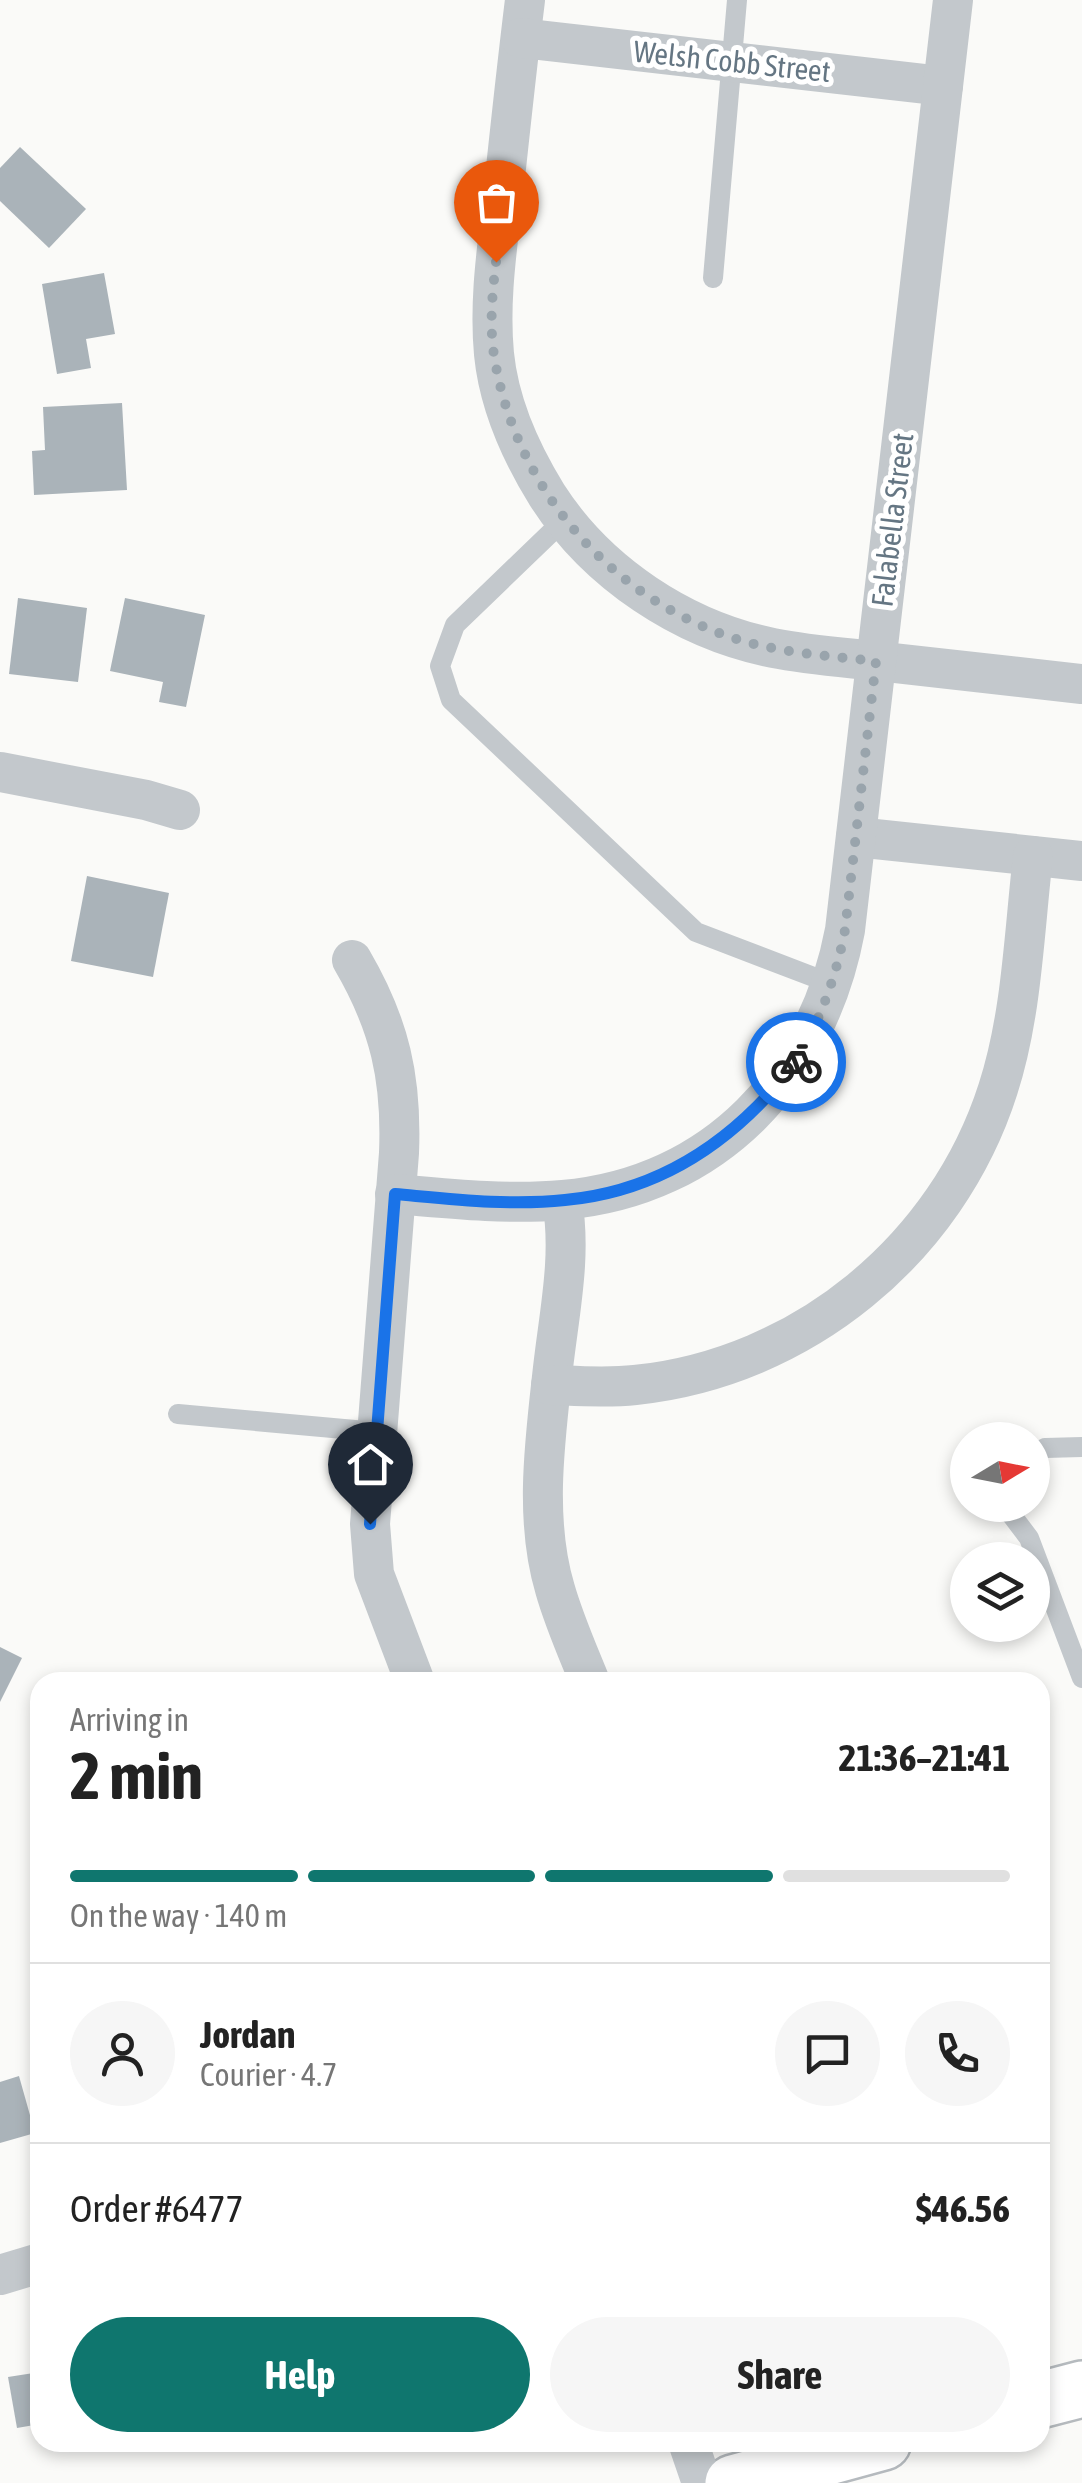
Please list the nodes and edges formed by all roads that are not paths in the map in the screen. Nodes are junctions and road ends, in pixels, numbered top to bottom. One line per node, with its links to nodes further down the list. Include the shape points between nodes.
1 (737, 0): 4 (lane)
2 (953, 0): 5 (street, Falabella Street)
3 (523, 19): 4 (street, Welsh Cobb Street); 7 (street, via 491,299 494,358 518,442)
4 (732, 62): 5 (street, Welsh Cobb Street); 6 (lane)
5 (943, 86): 8 (street, Falabella Street)
6 (713, 278)
7 (565, 519): 8 (street, via 635,586 699,624 771,647); 16 (lane, via 455,625 440,666 450,700 696,932)
8 (876, 661): 9 (street); 12 (street, Falabella Street)
9 (1082, 684)
10 (0, 772): 11 (street)
11 (180, 810)
12 (856, 837): 13 (street); 16 (street, Falabella Street)
13 (1033, 856): 14 (street); 19 (street, via 1010,1048 999,1088 945,1200 892,1264 828,1316 716,1369 662,1381)
14 (1082, 862)
15 (352, 960): 17 (street, via 392,1052 400,1120)
16 (832, 984): 18 (street, Falabella Street, via 796,1061 724,1138 664,1174)
17 (395, 1194): 18 (street, Falabella Street); 21 (street)
18 (562, 1200): 19 (street, via 566,1249)
19 (552, 1385): 26 (street, via 545,1540 554,1588)
20 (178, 1414): 21 (lane)
21 (377, 1432): 25 (street, via 370,1524 374,1574)
22 (1082, 1446): 23 (lane)
23 (1050, 1448)
24 (1016, 1522): 27 (lane)
25 (412, 1672)
26 (586, 1672)
27 (1082, 1678)
28 (30, 2267): 29 (street)
29 (0, 2275)
30 (1082, 2389): 31 (main road)
31 (1050, 2397)
32 (691, 2452): 34 (street)
33 (846, 2452): 35 (main road)
34 (702, 2483)
35 (733, 2483)

